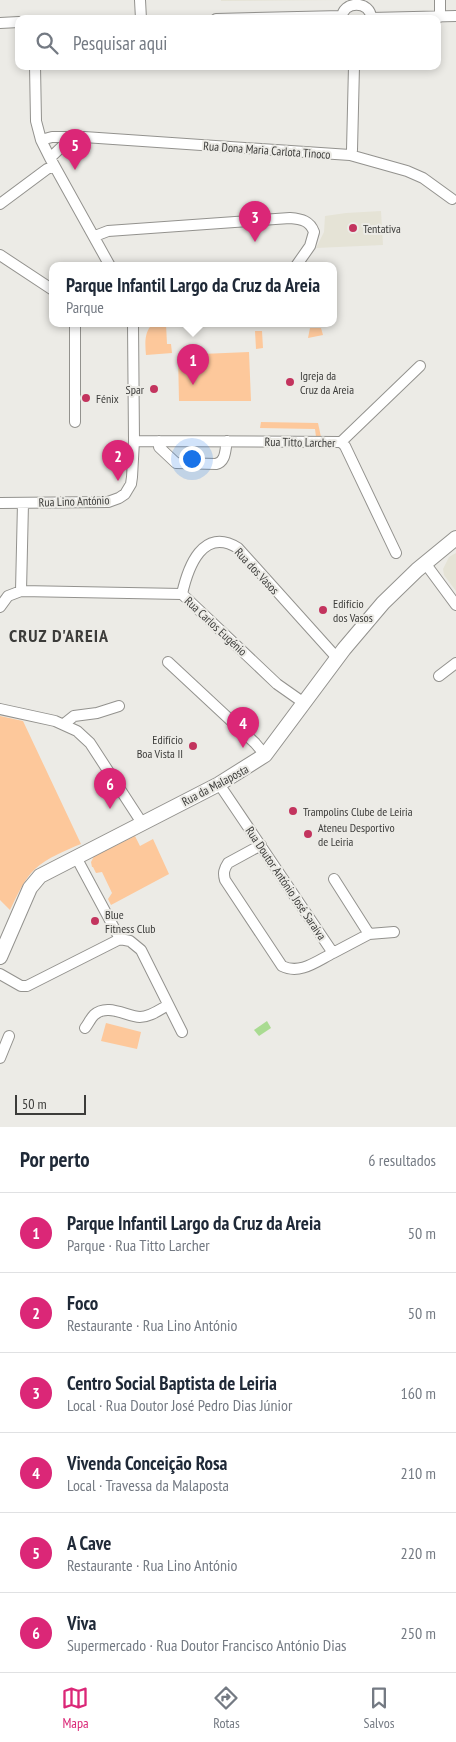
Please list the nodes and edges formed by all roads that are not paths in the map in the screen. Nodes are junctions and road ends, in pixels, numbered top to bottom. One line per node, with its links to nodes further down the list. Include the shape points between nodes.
1 (140, 0): 3 (street)
2 (440, 0): 6 (street)
3 (141, 15)
4 (342, 15): 5 (street, via 348,3 357,1 366,4)
5 (371, 15)
6 (440, 15)
7 (456, 16): 8 (street)
8 (441, 17)
9 (15, 22): 10 (street)
10 (0, 23)
11 (35, 70): 14 (street, via 36,121)
12 (354, 70): 15 (street)
13 (72, 137): 14 (street, Rua Dona Maria Carlota Tinoco); 15 (street, Rua Dona Maria Carlota Tinoco); 16 (street)
14 (41, 140): 16 (street)
15 (350, 155): 17 (street, Rua Dona Maria Carlota Tinoco, via 415,174)
16 (52, 162): 18 (street); 19 (street)
17 (452, 199)
18 (0, 204)
19 (95, 236): 21 (street); 22 (street, via 108,230 301,219 309,223 314,232 310,246)
20 (0, 255): 23 (street)
21 (108, 262)
22 (299, 262)
23 (49, 287)
24 (75, 327): 27 (street)
25 (133, 327): 28 (street, Rua Lino António)
26 (420, 366): 31 (street)
27 (75, 422)
28 (134, 441): 29 (street, Rua Titto Larcher); 33 (street, Rua Lino António, via 131,484 120,498 108,502)
29 (159, 441): 30 (street, Rua Titto Larcher); 30 (street, via 159,447 176,463 216,464 223,460)
30 (226, 441): 31 (street, Rua Titto Larcher)
31 (341, 442): 35 (street, Rua Titto Larcher)
32 (0, 503): 33 (street, Rua Lino António)
33 (23, 503): 37 (street)
34 (456, 538): 36 (street, Rua da Malaposta)
35 (396, 553)
36 (425, 563): 39 (street); 41 (street, Rua da Malaposta, via 382,603)
37 (21, 591): 38 (street, Rua Carlos Eugénio); 40 (street, via 8,596)
38 (182, 594): 41 (street, Rua dos Vasos, via 190,567 200,550 214,543 233,545); 45 (street, Rua Carlos Eugénio, via 277,684)
39 (456, 605)
40 (0, 607)
41 (337, 658): 45 (street, Rua da Malaposta)
42 (168, 662): 49 (street)
43 (456, 664): 44 (street)
44 (439, 676)
45 (304, 703): 49 (street, Rua da Malaposta)
46 (119, 706): 48 (street, via 74,716)
47 (0, 709): 48 (street)
48 (64, 724): 51 (street, via 90,743)
49 (265, 755): 50 (street, Rua da Malaposta)
50 (219, 784): 51 (street, Rua da Malaposta); 52 (street, Rua Doutor António José Saraiva)
51 (142, 823): 53 (street, Rua da Malaposta)
52 (261, 845): 58 (street, Rua Doutor António José Saraiva); 58 (street, via 228,863 224,868 225,880 282,966 301,969)
53 (76, 857): 57 (street); 59 (street, Rua da Malaposta, via 35,880)
54 (334, 878): 56 (street)
55 (394, 932): 56 (street, Rua Doutor António José Saraiva)
56 (369, 934): 58 (street, Rua Doutor António José Saraiva)
57 (120, 939): 60 (street, via 27,986 20,986); 61 (street, via 130,941 141,950)
58 (333, 953)
59 (0, 957)
60 (0, 974)
61 (168, 1005): 62 (street, via 140,1017 101,1011); 63 (street)
62 (85, 1028)
63 (182, 1032)
64 (9, 1036): 65 (street)
65 (0, 1058)

